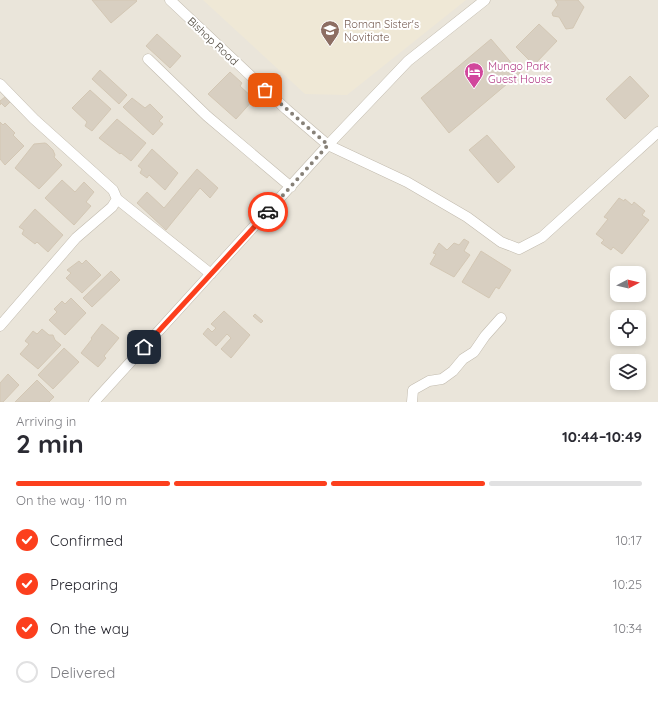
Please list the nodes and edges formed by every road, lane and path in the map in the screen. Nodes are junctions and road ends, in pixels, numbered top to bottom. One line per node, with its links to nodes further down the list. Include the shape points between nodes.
1 (170, 0): 6 (street, Bishop Road)
2 (485, 0): 6 (street, via 408,61)
3 (148, 59): 7 (street, via 207,116)
4 (0, 84): 8 (street, via 34,119 113,190)
5 (658, 132): 6 (street, Bishop Road, via 542,237 519,249 501,242 467,217 407,182)
6 (328, 145): 7 (street)
7 (291, 186): 9 (street)
8 (117, 199): 9 (street); 11 (street, via 112,207 76,238)
9 (211, 274): 12 (street)
10 (501, 318): 13 (street, via 474,352 463,359 453,371 442,379 429,381 413,390)
11 (0, 326)
12 (94, 402)
13 (412, 402)

